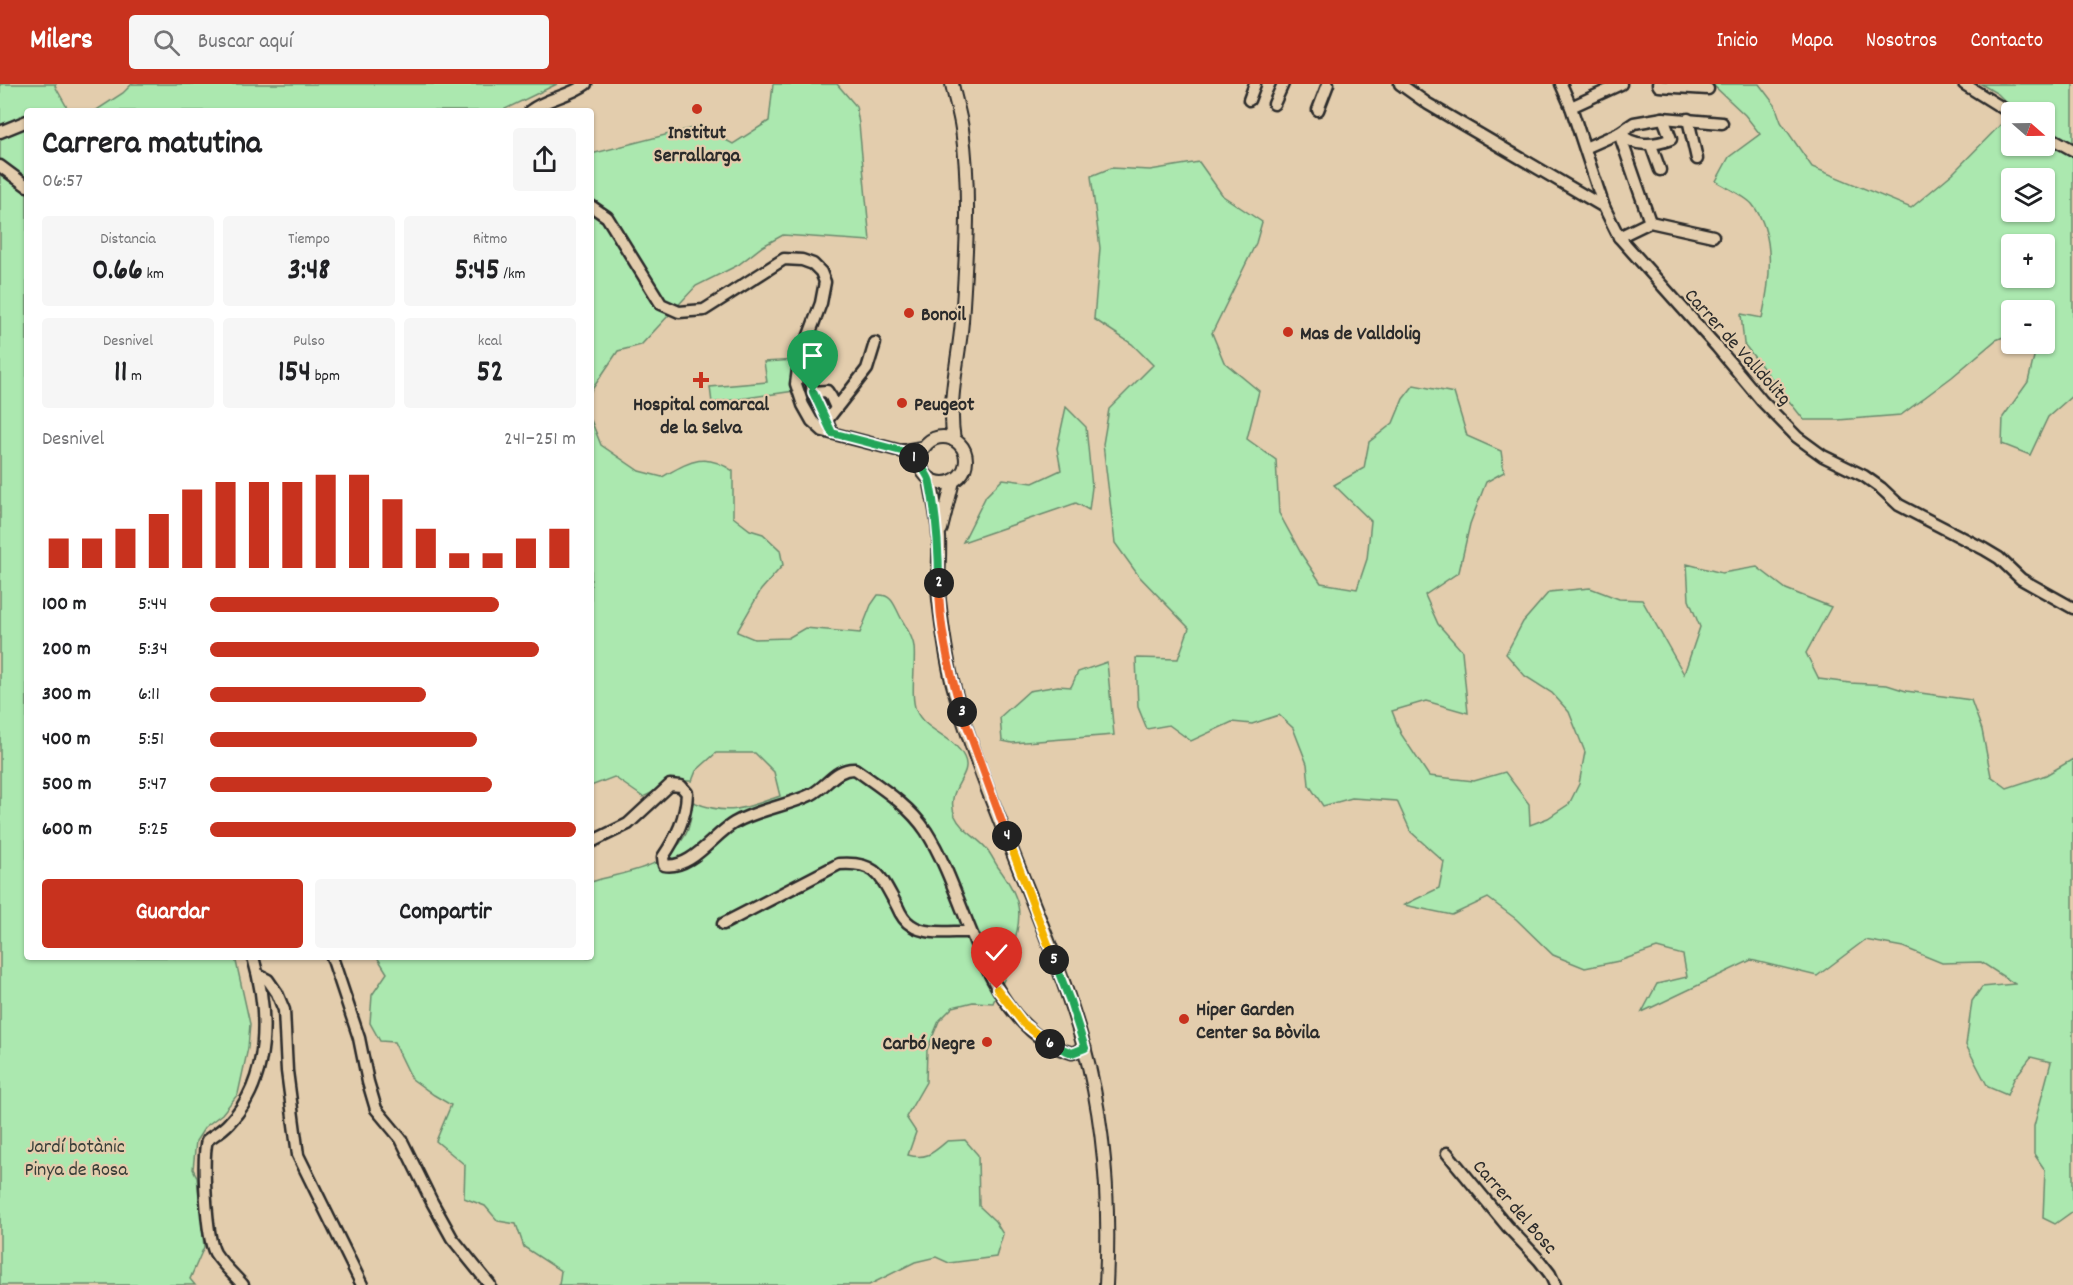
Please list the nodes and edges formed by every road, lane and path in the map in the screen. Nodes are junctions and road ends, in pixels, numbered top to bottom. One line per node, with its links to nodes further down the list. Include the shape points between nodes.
1 (586, 84): 16 (street, via 558,99 540,102)
2 (952, 84): 40 (main road, via 962,129 966,246 962,325)
3 (1255, 84): 12 (street)
4 (1283, 84): 13 (street)
5 (1328, 84): 17 (street)
6 (1400, 84): 32 (street)
7 (1561, 84): 14 (street, Carrer de Valldolitg)
8 (1621, 84): 14 (street)
9 (1658, 84): 11 (street)
10 (1964, 84): 15 (street)
11 (1708, 89)
12 (1249, 100)
13 (1274, 104)
14 (1571, 107): 26 (street, Carrer de Valldolitg)
15 (2001, 107)
16 (537, 108)
17 (1318, 110)
18 (1663, 118): 19 (street); 23 (street, via 1634,123); 25 (street, via 1671,139)
19 (1689, 119): 21 (street); 28 (street)
20 (24, 122): 22 (street)
21 (1722, 123)
22 (0, 132)
23 (1619, 133): 25 (street, via 1626,140); 26 (street); 34 (street)
24 (2055, 140): 27 (street)
25 (1651, 145): 30 (street)
26 (1585, 148): 32 (street, Carrer de Valldolitg)
27 (2073, 150)
28 (1697, 159)
29 (0, 166): 31 (street)
30 (1660, 170)
31 (24, 184)
32 (1604, 207): 36 (street, Carrer de Valldolitg)
33 (594, 208): 37 (street, via 608,218 661,304 679,312 704,310 784,259 813,264 825,282)
34 (1650, 222): 35 (street); 36 (street)
35 (1713, 236)
36 (1619, 237): 53 (street, Carrer de Valldolitg, via 1797,437 1823,456 1873,482 1899,505 1984,549 2021,579)
37 (808, 340): 39 (street); 43 (street, via 796,384)
38 (875, 343): 41 (street, via 867,369)
39 (813, 392): 41 (street, via 827,391); 42 (street)
40 (950, 405): 45 (main road); 46 (main road)
41 (836, 408): 42 (street)
42 (827, 420): 43 (street); 44 (street)
43 (812, 421): 44 (street)
44 (832, 433): 48 (street)
45 (936, 438): 46 (main road); 47 (main road)
46 (954, 440): 51 (main road, via 963,447 966,462)
47 (924, 447): 48 (street); 49 (main road)
48 (901, 451): 49 (street)
49 (921, 462): 50 (main road)
50 (930, 479): 51 (main road); 52 (main road)
51 (953, 481): 52 (main road)
52 (939, 536): 60 (main road, via 939,599 952,679 970,739)
53 (2073, 608)
54 (594, 841): 56 (street, via 628,824 670,785 681,786 687,793 687,807 678,834 663,857 664,865 671,866 690,859 734,823 813,793 835,775 855,769 912,812 948,871)
55 (723, 924): 56 (street, via 839,864 855,863 870,867 883,881 901,915 911,925 928,931)
56 (970, 932): 60 (street, via 997,989 1024,1024 1050,1045 1072,1053)
57 (255, 960): 59 (street)
58 (333, 960): 64 (street, via 359,1038 376,1109 401,1139 452,1238)
59 (258, 975): 62 (street, via 264,1043 257,1073 248,1100 228,1125 207,1140 205,1147 209,1237 216,1253); 63 (street, via 273,986 284,1010 298,1155)
60 (1085, 1048): 65 (main road, via 1106,1169)
61 (1447, 1153): 66 (street, Carrer del Bosc, via 1539,1260)
62 (243, 1285)
63 (362, 1285)
64 (490, 1285)
65 (1106, 1285)
66 (1555, 1285)

